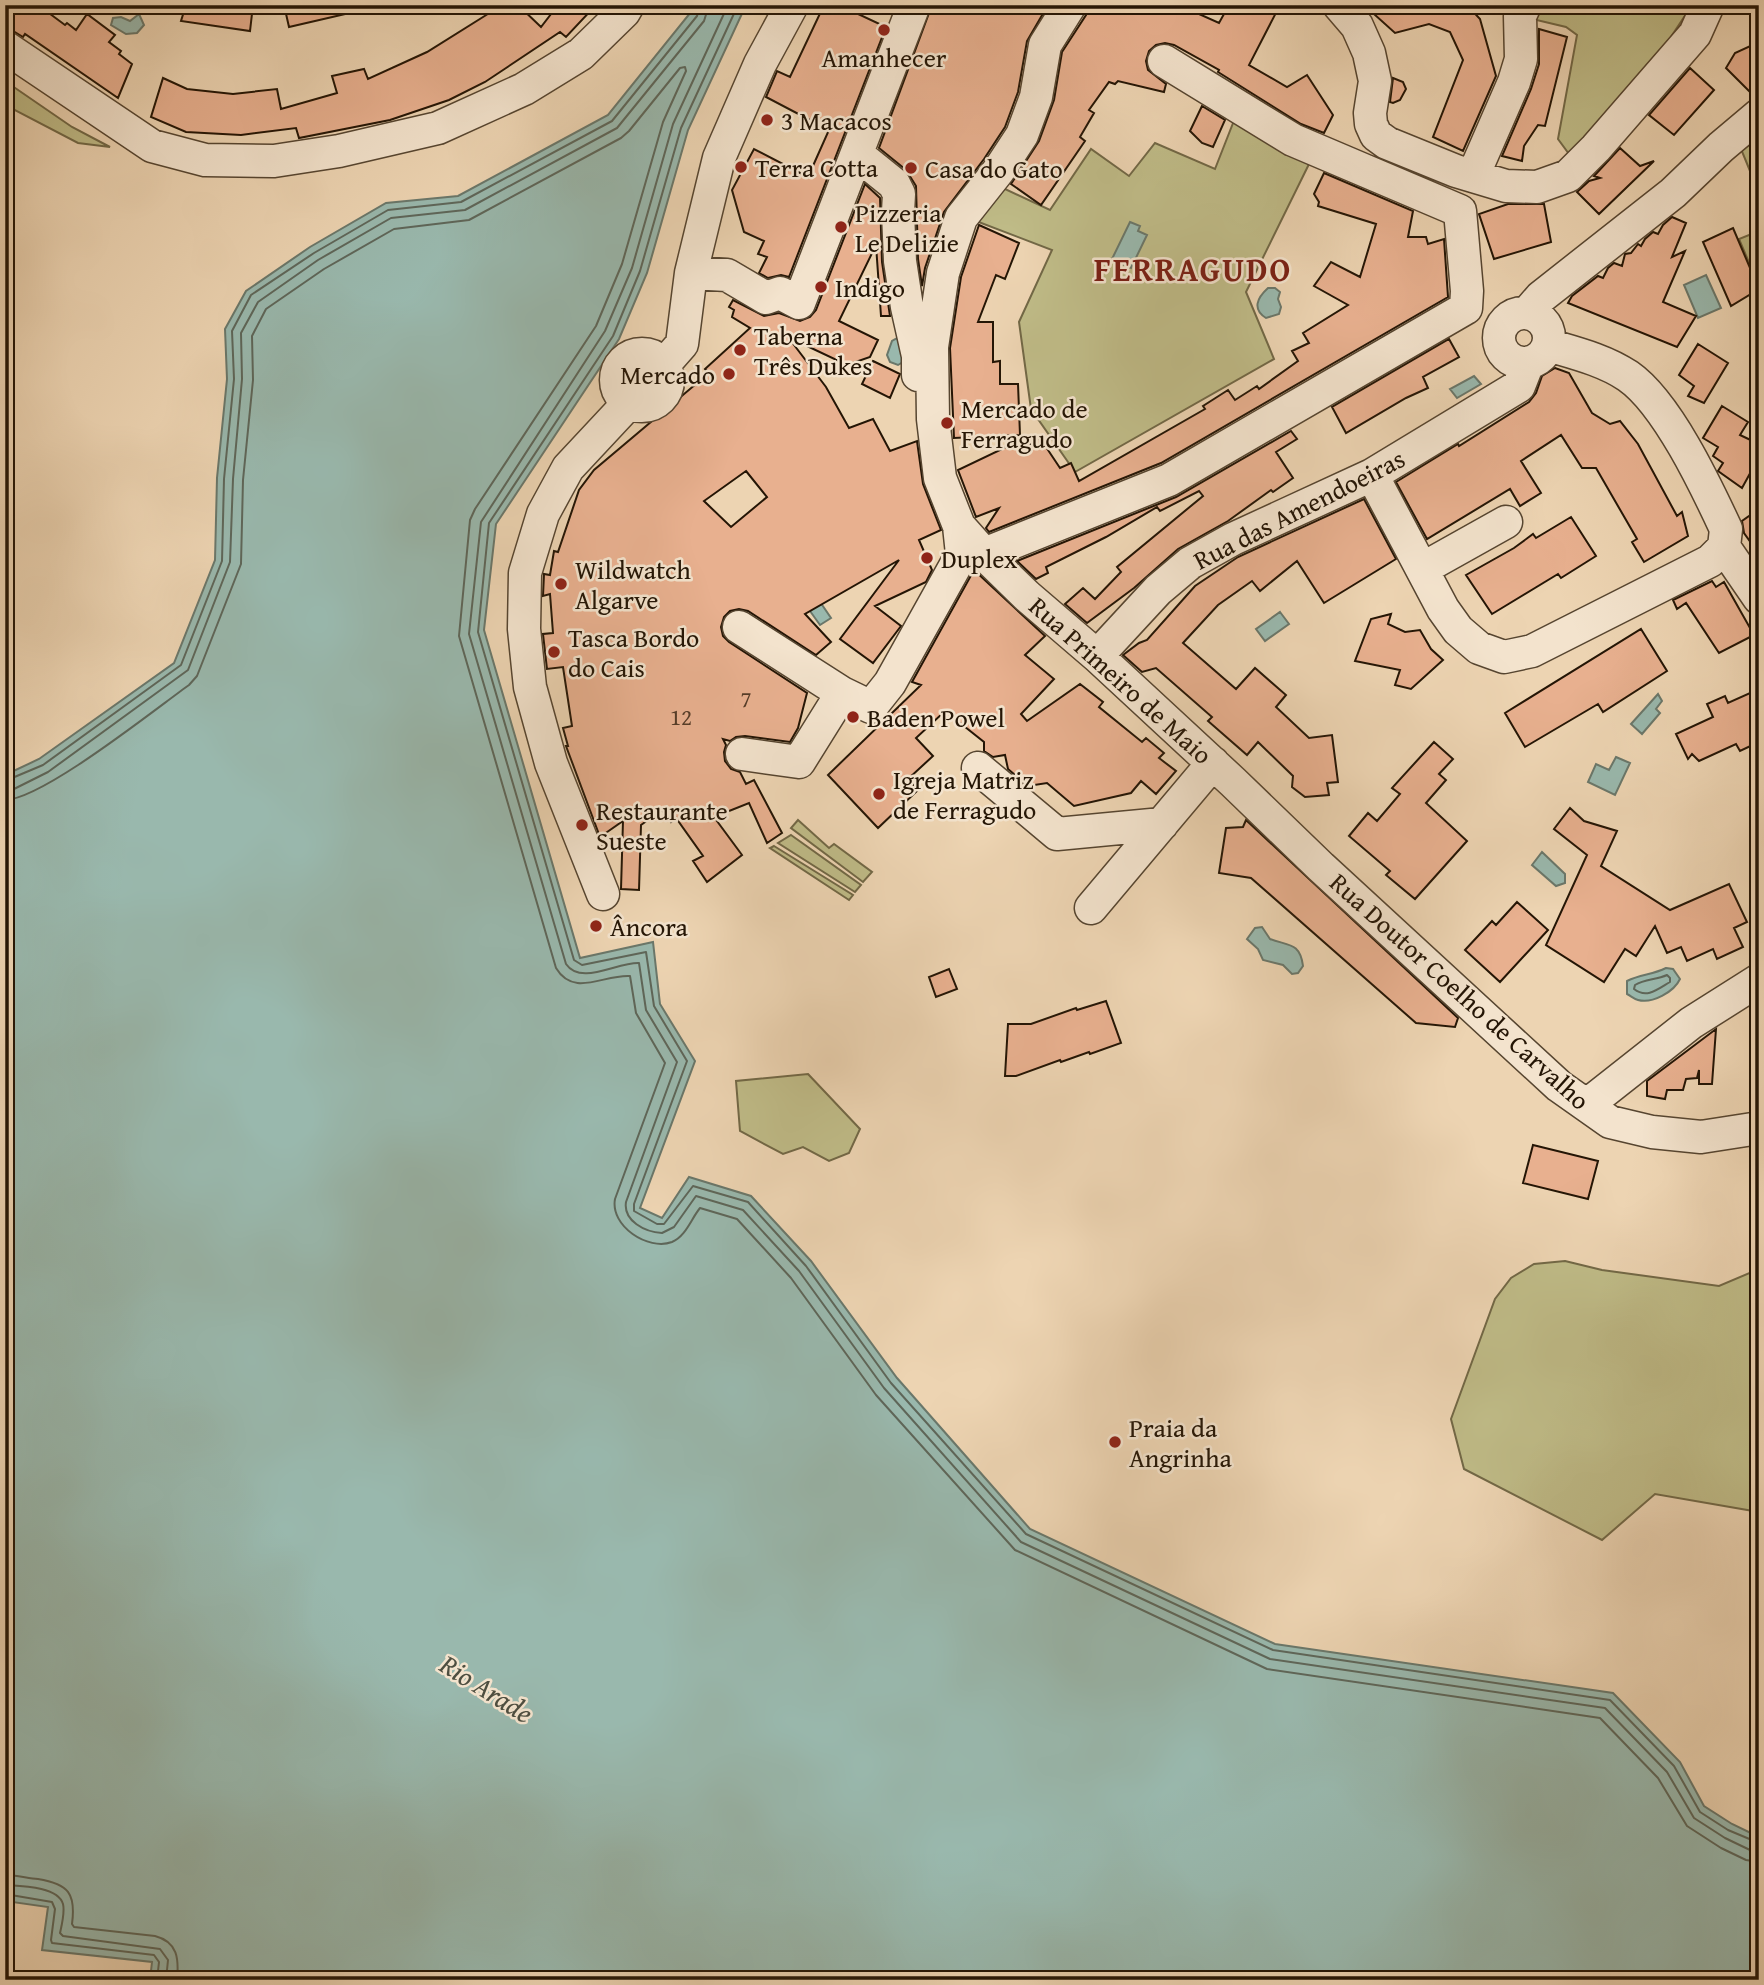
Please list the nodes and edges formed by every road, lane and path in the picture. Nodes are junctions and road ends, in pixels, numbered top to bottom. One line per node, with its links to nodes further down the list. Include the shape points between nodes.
1 (628, 5): 8 (street, via 581,54 524,89 438,128 274,161 205,160 152,146)
2 (792, 5): 14 (street, via 719,158)
3 (914, 5): 11 (street)
4 (1070, 5): 19 (street, Rua Primeiro de Maio, via 1045,45 1022,135 961,219 943,273 932,346)
5 (1339, 5): 12 (street, via 1357,26 1369,53 1375,82 1370,113 1376,135)
6 (1525, 5): 12 (street, via 1520,16 1521,59 1514,82)
7 (1709, 5): 12 (street, via 1695,34 1568,176 1536,187 1506,186)
8 (5, 47)
9 (1164, 61): 13 (street, via 1293,140)
10 (1759, 115): 16 (street, via 1674,193)
11 (858, 155): 14 (street, via 799,303 780,293 766,298 727,275); 19 (street, via 894,184 899,194 900,261 918,356 918,426)
12 (1464, 174): 13 (street)
13 (1460, 211): 15 (street)
14 (691, 273): 33 (street, via 682,344 568,468 543,514 525,573 530,687 551,763)
15 (1466, 308): 16 (street); 22 (street, via 1169,480)
16 (1514, 320): 17 (street, via 1498,341 1512,361); 17 (street, via 1542,320 1547,327)
17 (1532, 365): 18 (street, Rua das Amendoeiras); 23 (street, via 1598,360 1628,376 1651,397 1669,421 1726,529)
18 (1373, 475): 24 (street); 27 (street, Rua das Amendoeiras, via 1190,563 1158,590)
19 (940, 478): 21 (street, Rua Primeiro de Maio)
20 (1506, 522): 24 (street)
21 (958, 526): 22 (street, Rua Primeiro de Maio); 28 (street, via 962,554 890,682 871,707)
22 (984, 554): 27 (street, Rua Primeiro de Maio)
23 (1717, 554): 24 (street, via 1532,651 1504,657 1479,648 1458,630); 25 (street)
24 (1422, 569)
25 (1759, 598)
26 (739, 626): 28 (street)
27 (1097, 656): 31 (street, Rua Primeiro de Maio)
28 (842, 693): 29 (street, via 799,762)
29 (742, 754)
30 (978, 768): 32 (street, via 1057,834)
31 (1223, 772): 32 (street); 36 (street, Rua Doutor Coelho de Carvalho, via 1559,1086)
32 (1162, 824): 34 (street)
33 (603, 894)
34 (1091, 908)
35 (1759, 980): 36 (street, via 1691,1023)
36 (1587, 1105): 37 (street, Rua Doutor Coelho de Carvalho, via 1610,1122 1652,1132 1701,1138)
37 (1759, 1128)

